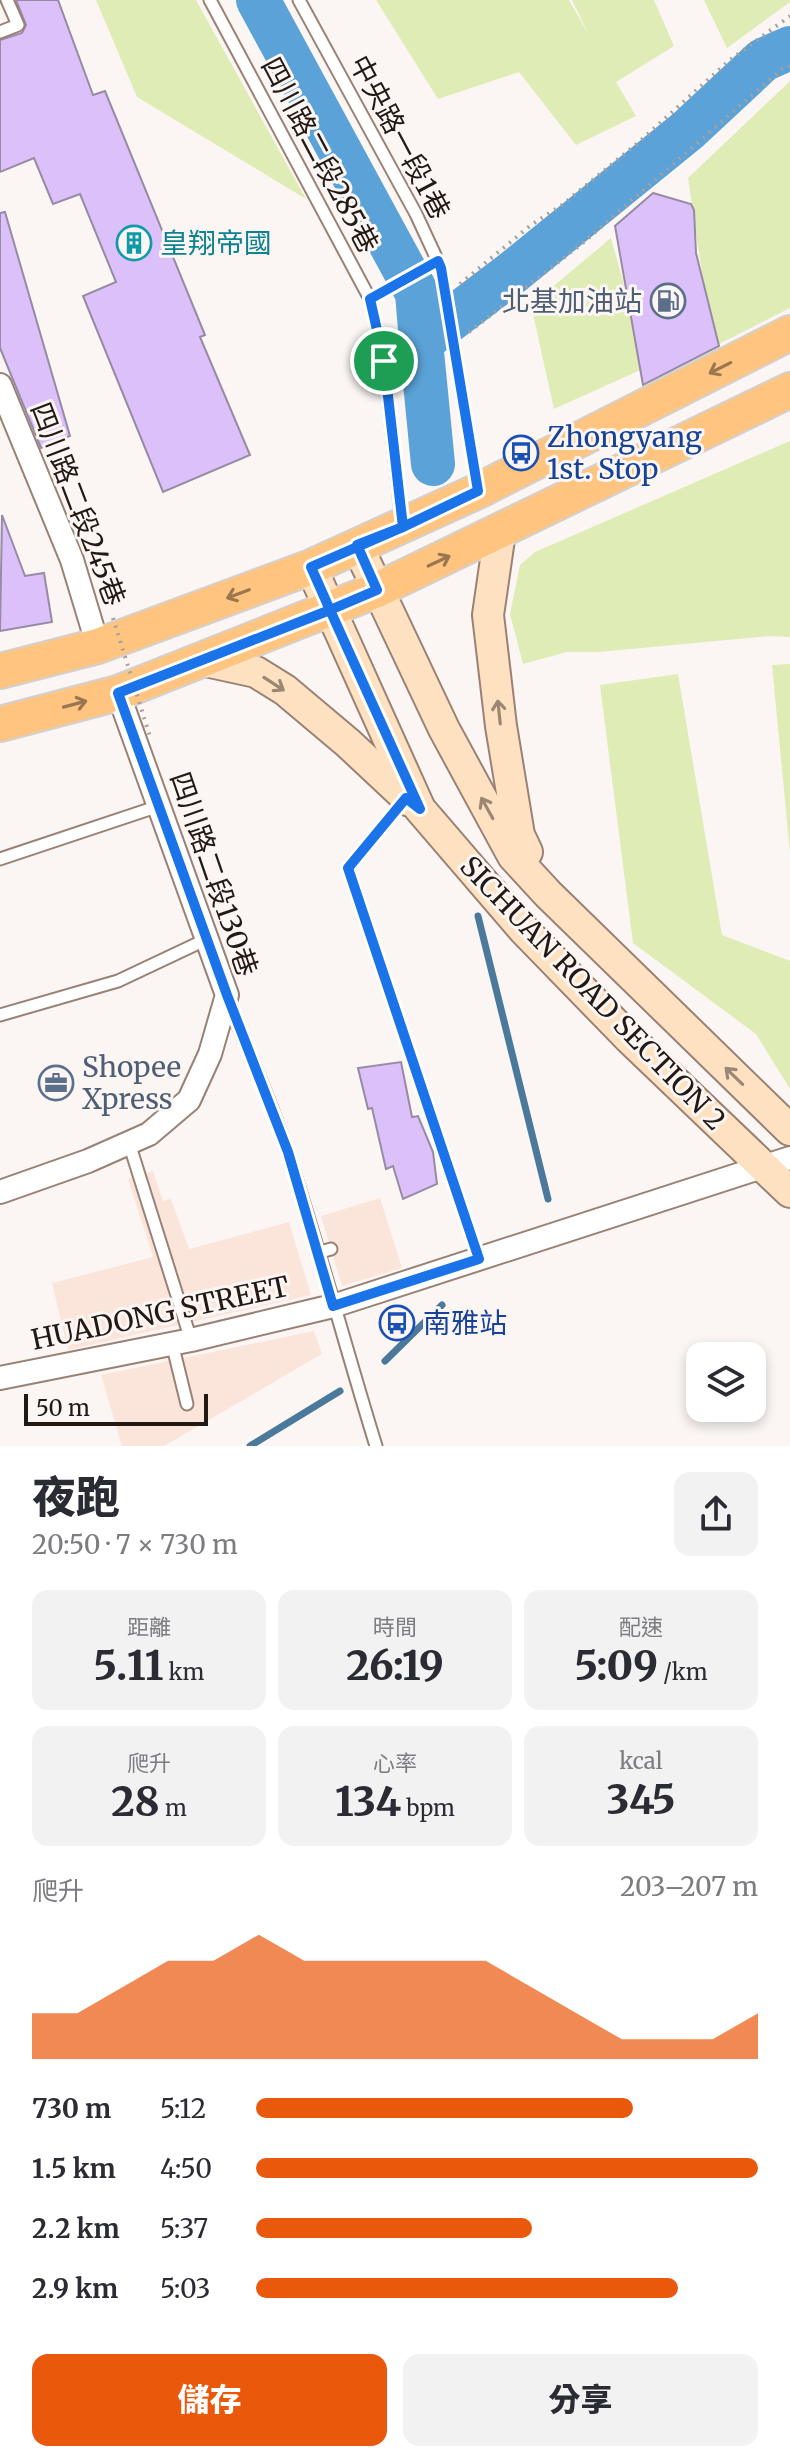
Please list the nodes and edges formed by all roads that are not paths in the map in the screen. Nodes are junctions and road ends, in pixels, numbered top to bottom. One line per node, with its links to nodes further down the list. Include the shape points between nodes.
1 (7, 0): 4 (lane, via 18,25)
2 (210, 0): 6 (lane, 四川路二段285巷)
3 (299, 0): 5 (lane, 中央路一段1巷, via 416,214)
4 (0, 32)
5 (436, 262): 6 (lane); 10 (lane, 中央路一段1巷)
6 (372, 298): 11 (lane, 四川路二段285巷)
7 (790, 333): 10 (main road, one-way to 10)
8 (0, 385): 17 (street, 四川路二段245巷)
9 (790, 390): 12 (main road)
10 (478, 491): 11 (main road)
11 (403, 527): 13 (main road)
12 (500, 532): 15 (main road, one-way to 12); 25 (main road, one-way to 12, via 519,835 501,726 488,615)
13 (357, 545): 14 (main road); 15 (main road, SICHUAN ROAD SECTION 2)
14 (311, 567): 16 (main road, SICHUAN ROAD SECTION 2); 17 (main road, one-way to 17)
15 (377, 590): 16 (main road); 25 (main road, SICHUAN ROAD SECTION 2, one-way to 15, via 513,856)
16 (330, 610): 18 (main road); 22 (main road, SICHUAN ROAD SECTION 2)
17 (105, 632): 19 (main road)
18 (201, 660): 20 (main road); 22 (main road, one-way to 22, via 256,672 285,690)
19 (0, 671)
20 (118, 693): 21 (main road, one-way to 20); 23 (street, 四川路二段130巷)
21 (0, 724)
22 (413, 804): 31 (main road, SICHUAN ROAD SECTION 2, via 630,1039); 36 (lane, via 348,868)
23 (159, 806): 24 (lane); 26 (street, 四川路二段130巷)
24 (0, 859)
25 (548, 894): 29 (main road, SICHUAN ROAD SECTION 2, one-way to 25)
26 (207, 939): 27 (street, 四川路二段130巷); 28 (lane, via 118,981)
27 (227, 995): 30 (street, 四川路二段130巷, via 210,1054 189,1100 149,1134); 35 (lane, via 288,1152)
28 (0, 1015)
29 (790, 1130)
30 (129, 1143): 32 (street, 四川路二段130巷); 38 (lane)
31 (776, 1162): 33 (main road, SICHUAN ROAD SECTION 2); 36 (street, HUADONG STREET)
32 (0, 1192)
33 (790, 1192)
34 (331, 1249): 35 (lane)
35 (317, 1253): 37 (lane)
36 (479, 1259): 37 (street, HUADONG STREET)
37 (333, 1306): 38 (street, HUADONG STREET); 41 (lane)
38 (181, 1342): 39 (street, HUADONG STREET); 40 (lane)
39 (0, 1378)
40 (187, 1404)
41 (376, 1446)

